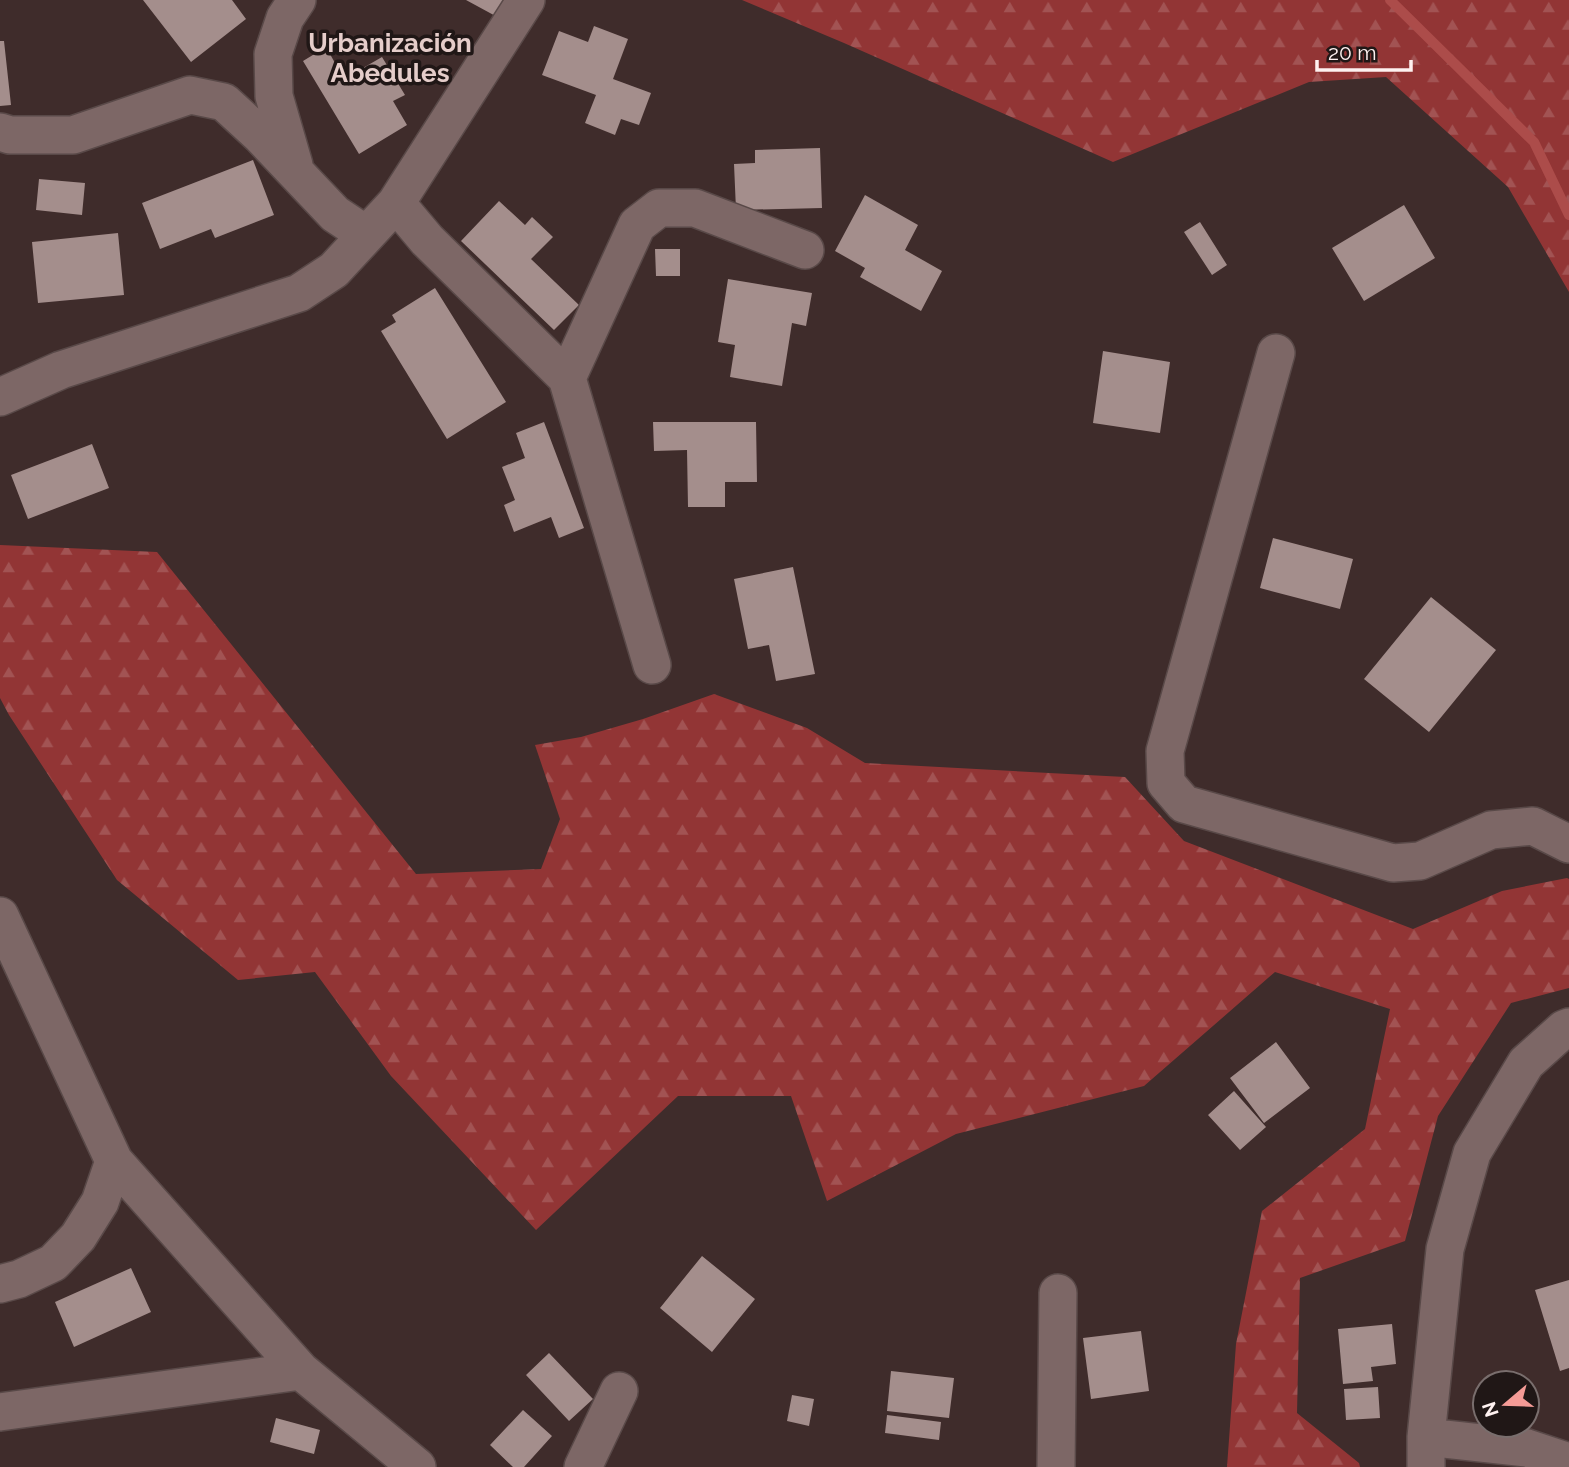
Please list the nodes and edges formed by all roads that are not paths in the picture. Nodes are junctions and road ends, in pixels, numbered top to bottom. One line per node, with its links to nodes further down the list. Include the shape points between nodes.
1 (298, 0): 4 (street, via 285,18 273,54 274,96)
2 (526, 0): 5 (street)
3 (0, 132): 4 (street, via 73,135 190,95 224,102)
4 (296, 172): 6 (street, via 335,214)
5 (396, 203): 6 (street); 9 (street, via 427,240)
6 (365, 234): 10 (street, via 334,270 299,293 61,370)
7 (805, 250): 9 (street, via 695,208 659,208 637,225)
8 (1276, 353): 12 (street, via 1165,751 1166,783 1184,804 1392,863 1420,861 1491,830 1533,826)
9 (567, 378): 11 (street)
10 (0, 397)
11 (652, 665)
12 (1569, 844)
13 (0, 916): 15 (street)
14 (1569, 1027): 21 (street, via 1526,1063 1472,1153 1446,1249)
15 (114, 1161): 16 (street, via 100,1202 78,1237 53,1263); 18 (street)
16 (0, 1284)
17 (1058, 1293): 25 (street)
18 (302, 1371): 20 (street); 23 (street)
19 (619, 1391): 24 (street)
20 (0, 1412)
21 (1426, 1452): 22 (street, via 1527,1448)
22 (1569, 1462)
23 (417, 1467)
24 (583, 1467)
25 (1056, 1467)

